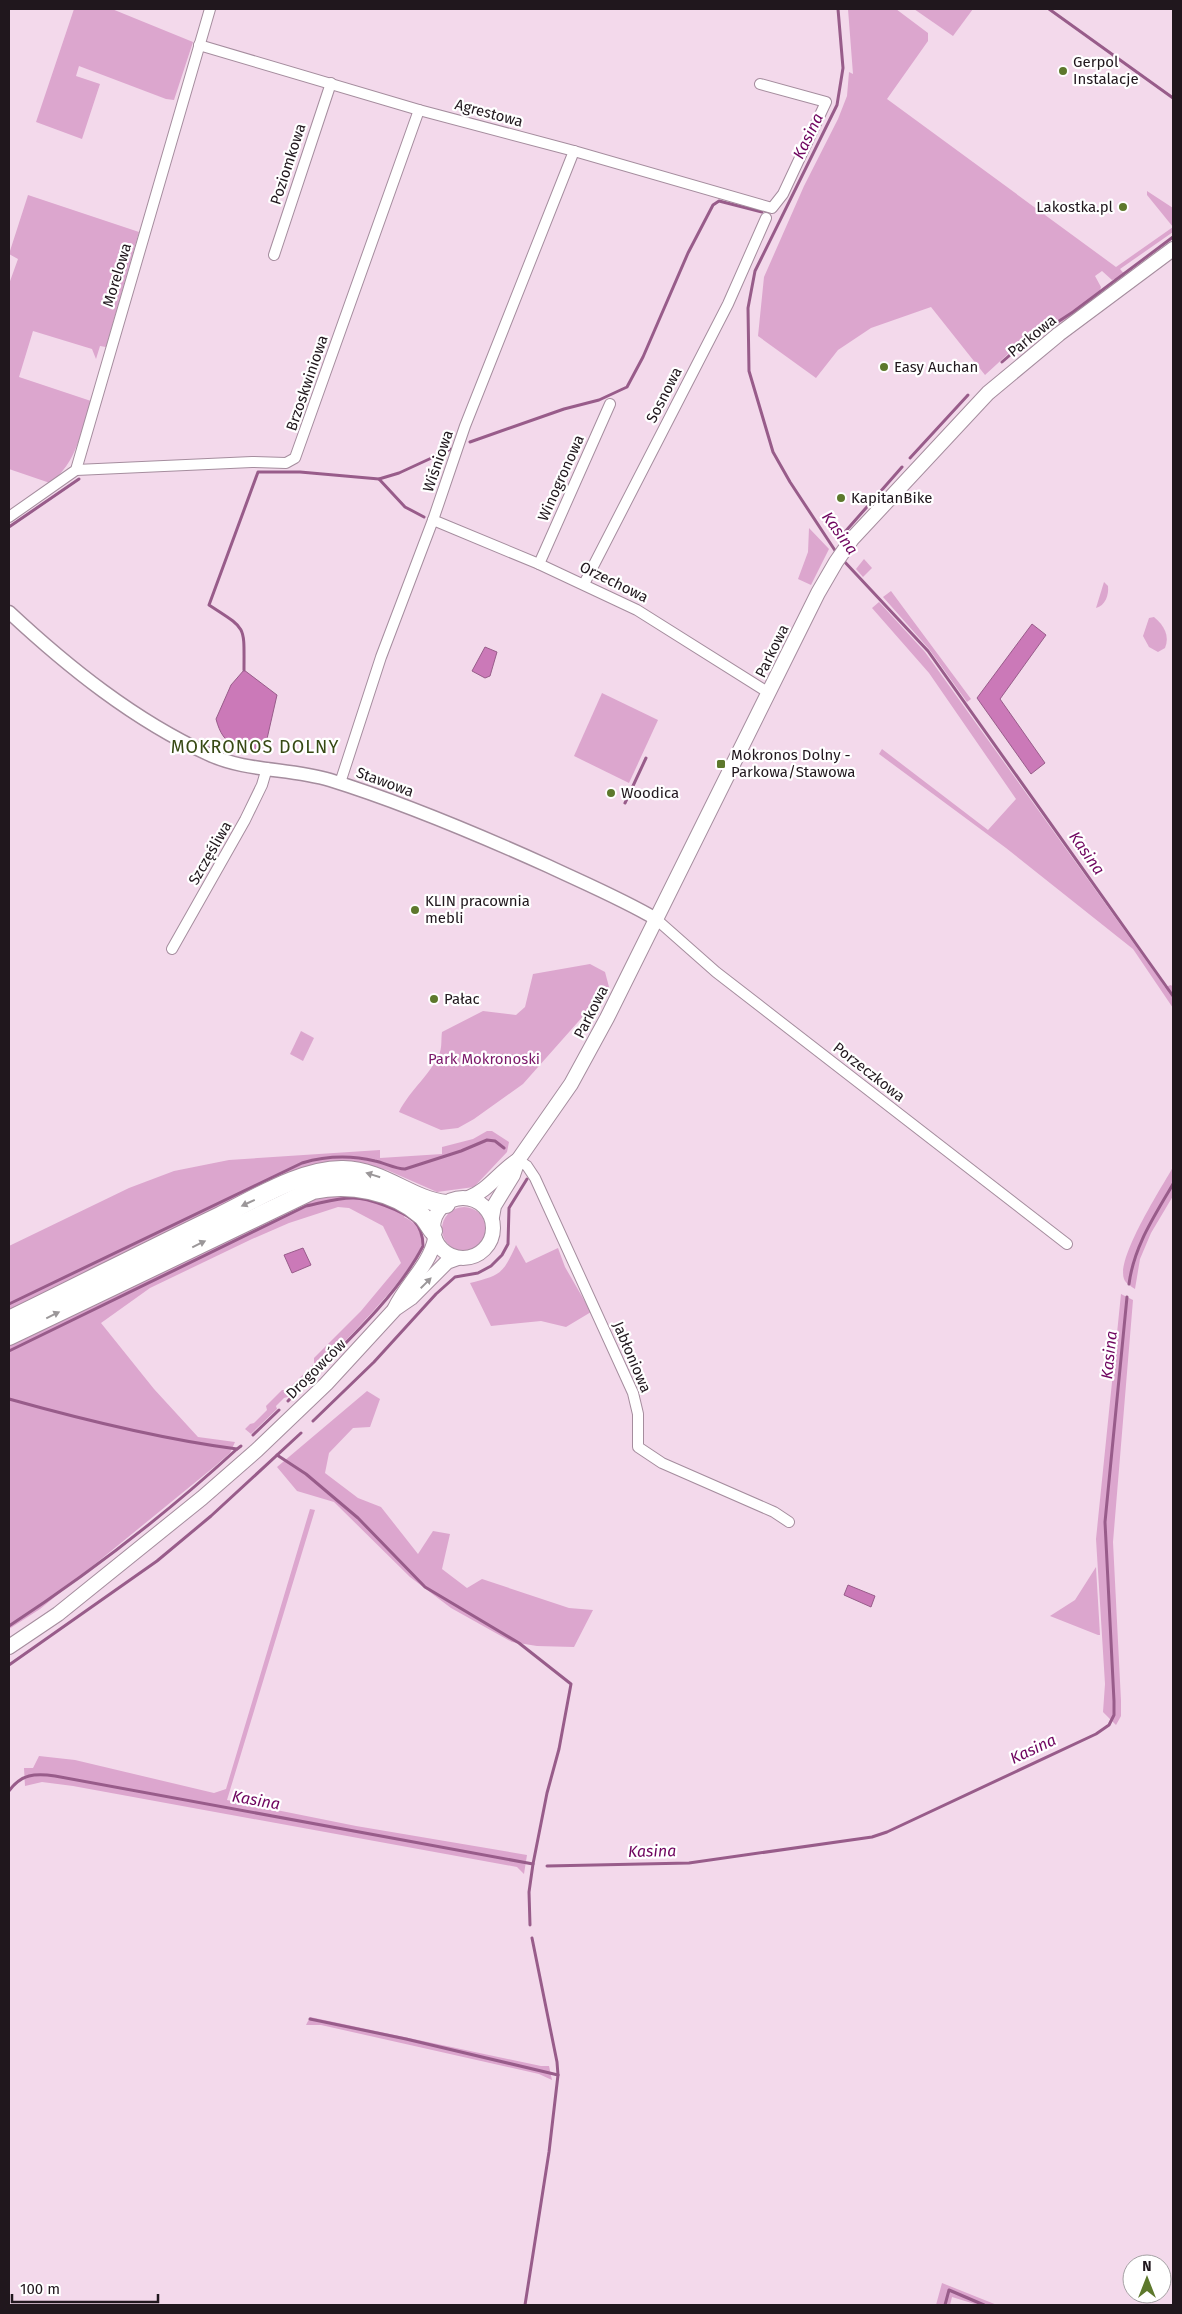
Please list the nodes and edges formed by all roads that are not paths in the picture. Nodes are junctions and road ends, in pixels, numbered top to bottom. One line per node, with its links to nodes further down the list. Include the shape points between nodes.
1 (210, 9): 2 (street, Morelowa)
2 (199, 45): 3 (street, Agrestowa); 11 (street, Morelowa)
3 (331, 83): 5 (street, Agrestowa); 9 (street, Poziomkowa)
4 (760, 84): 6 (street, Agrestowa, via 826,102 783,194 772,208)
5 (419, 110): 6 (street, Agrestowa); 11 (street, Brzoskwiniowa, via 295,458 286,463)
6 (574, 151): 13 (street, Wiśniowa, via 466,426)
7 (766, 218): 15 (street, Sosnowa, via 728,304)
8 (1173, 248): 17 (main road, Parkowa, via 1059,334 988,393 954,428 842,553)
9 (274, 255)
10 (610, 404): 14 (street, Winogronowa)
11 (76, 470): 12 (street)
12 (9, 517)
13 (433, 520): 14 (street, Orzechowa); 19 (street, Wiśniowa, via 381,657)
14 (540, 564): 15 (street, Orzechowa)
15 (584, 584): 17 (street, Orzechowa, via 645,614)
16 (9, 612): 18 (street, Stawowa, via 46,647 101,689 174,737 222,760)
17 (769, 693): 20 (main road, Parkowa)
18 (267, 768): 19 (street, Stawowa); 21 (street, Szczęśliwa, via 245,820)
19 (340, 783): 20 (street, Stawowa, via 497,843)
20 (656, 920): 22 (main road, Parkowa, via 571,1084); 27 (street, Porzeczkowa, via 716,972)
21 (172, 949)
22 (518, 1160): 23 (main road, Parkowa, via 504,1169 480,1194); 25 (main road, Parkowa, via 513,1175 494,1206); 32 (street, Jabłoniowa, via 527,1166 539,1186 632,1393 638,1414 638,1447 662,1463 774,1512)
23 (468, 1198): 24 (main road); 25 (main road, via 481,1203)
24 (446, 1204): 26 (main road, via 434,1220); 30 (highway, one-way to 30, via 432,1202 373,1175 344,1170 319,1172 248,1203)
25 (492, 1217): 28 (main road, via 494,1231 483,1251)
26 (434, 1235): 28 (main road, via 440,1250); 29 (main road, Drogowców, via 433,1250); 31 (highway, one-way to 26, via 313,1190 341,1186 370,1190 423,1216)
27 (1067, 1244)
28 (458, 1258): 29 (main road, Drogowców, one-way to 28, via 411,1298 447,1262)
29 (395, 1309): 33 (main road, Drogowców, via 326,1384 257,1450 148,1544 58,1614)
30 (9, 1320)
31 (9, 1336)
32 (789, 1522)
33 (9, 1647)

